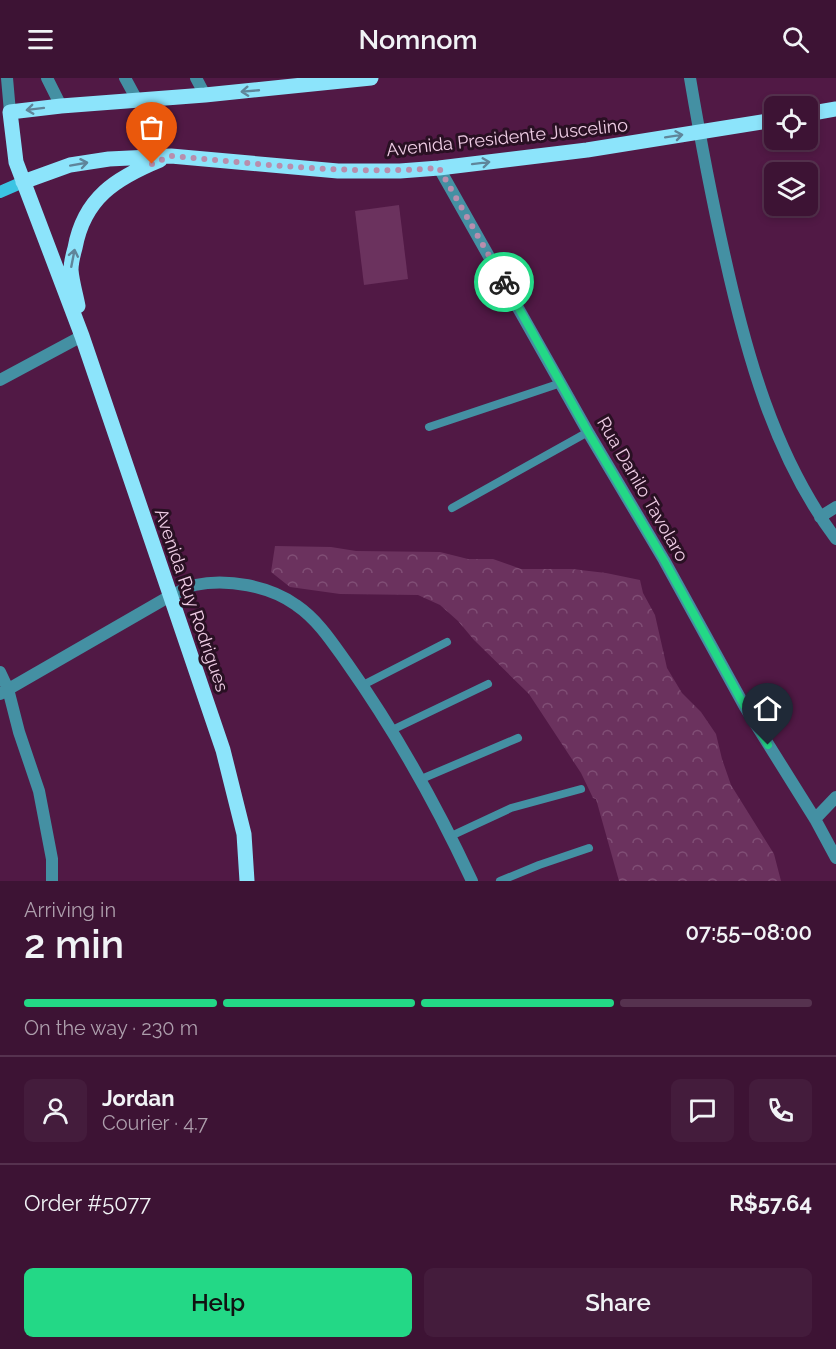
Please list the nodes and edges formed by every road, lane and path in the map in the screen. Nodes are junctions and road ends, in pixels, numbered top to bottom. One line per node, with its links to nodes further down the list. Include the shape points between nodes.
1 (7, 78): 13 (street)
2 (47, 78): 11 (street)
3 (126, 78): 10 (street)
4 (196, 78): 9 (street)
5 (362, 78): 6 (main road); 8 (main road)
6 (371, 78)
7 (690, 78): 16 (street)
8 (274, 83): 9 (main road, one-way to 9)
9 (205, 95): 10 (main road)
10 (137, 100): 11 (main road)
11 (61, 105): 13 (main road, one-way to 13)
12 (836, 109): 14 (main road)
13 (5, 112): 19 (main road, Avenida Ruy Rodrigues)
14 (818, 112)
15 (764, 122): 16 (main road, Avenida Presidente Juscelino)
16 (699, 132): 18 (main road, Avenida Presidente Juscelino, one-way to 16); 28 (street, via 749,361 797,477)
17 (171, 156): 18 (main road, Avenida Presidente Juscelino, via 345,171); 19 (main road, Avenida Presidente Juscelino, one-way to 17, via 70,165); 21 (main road, Avenida Ruy Rodrigues, one-way to 17, via 71,268 85,216 110,186)
18 (439, 168): 23 (street, Rua Danilo Tavolaro)
19 (23, 182): 20 (main road, Avenida Presidente Juscelino); 21 (main road, Avenida Ruy Rodrigues)
20 (0, 192)
21 (82, 336): 22 (street); 30 (main road, Avenida Ruy Rodrigues)
22 (0, 380)
23 (561, 384): 24 (lane); 25 (street, Rua Danilo Tavolaro)
24 (429, 428)
25 (588, 432): 27 (lane); 41 (street, Rua Danilo Tavolaro, via 745,707)
26 (836, 507): 28 (street)
27 (452, 508)
28 (820, 517): 29 (street)
29 (836, 539)
30 (170, 596): 34 (street, via 195,585 227,583 261,589 294,603 318,624); 35 (street); 46 (main road, Avenida Ruy Rodrigues, via 235,791 244,834)
31 (447, 642): 34 (lane)
32 (0, 672): 35 (street)
33 (488, 684): 36 (lane)
34 (363, 685): 36 (street)
35 (4, 692): 45 (street, via 39,791 52,859)
36 (390, 731): 38 (street)
37 (518, 738): 38 (lane)
38 (419, 780): 42 (street)
39 (581, 789): 42 (lane, via 511,808)
40 (836, 797): 41 (street)
41 (815, 819): 44 (street, Rua Danilo Tavolaro)
42 (451, 836): 47 (street)
43 (589, 849): 48 (lane)
44 (836, 858)
45 (52, 881)
46 (247, 881)
47 (472, 881)
48 (500, 881)

